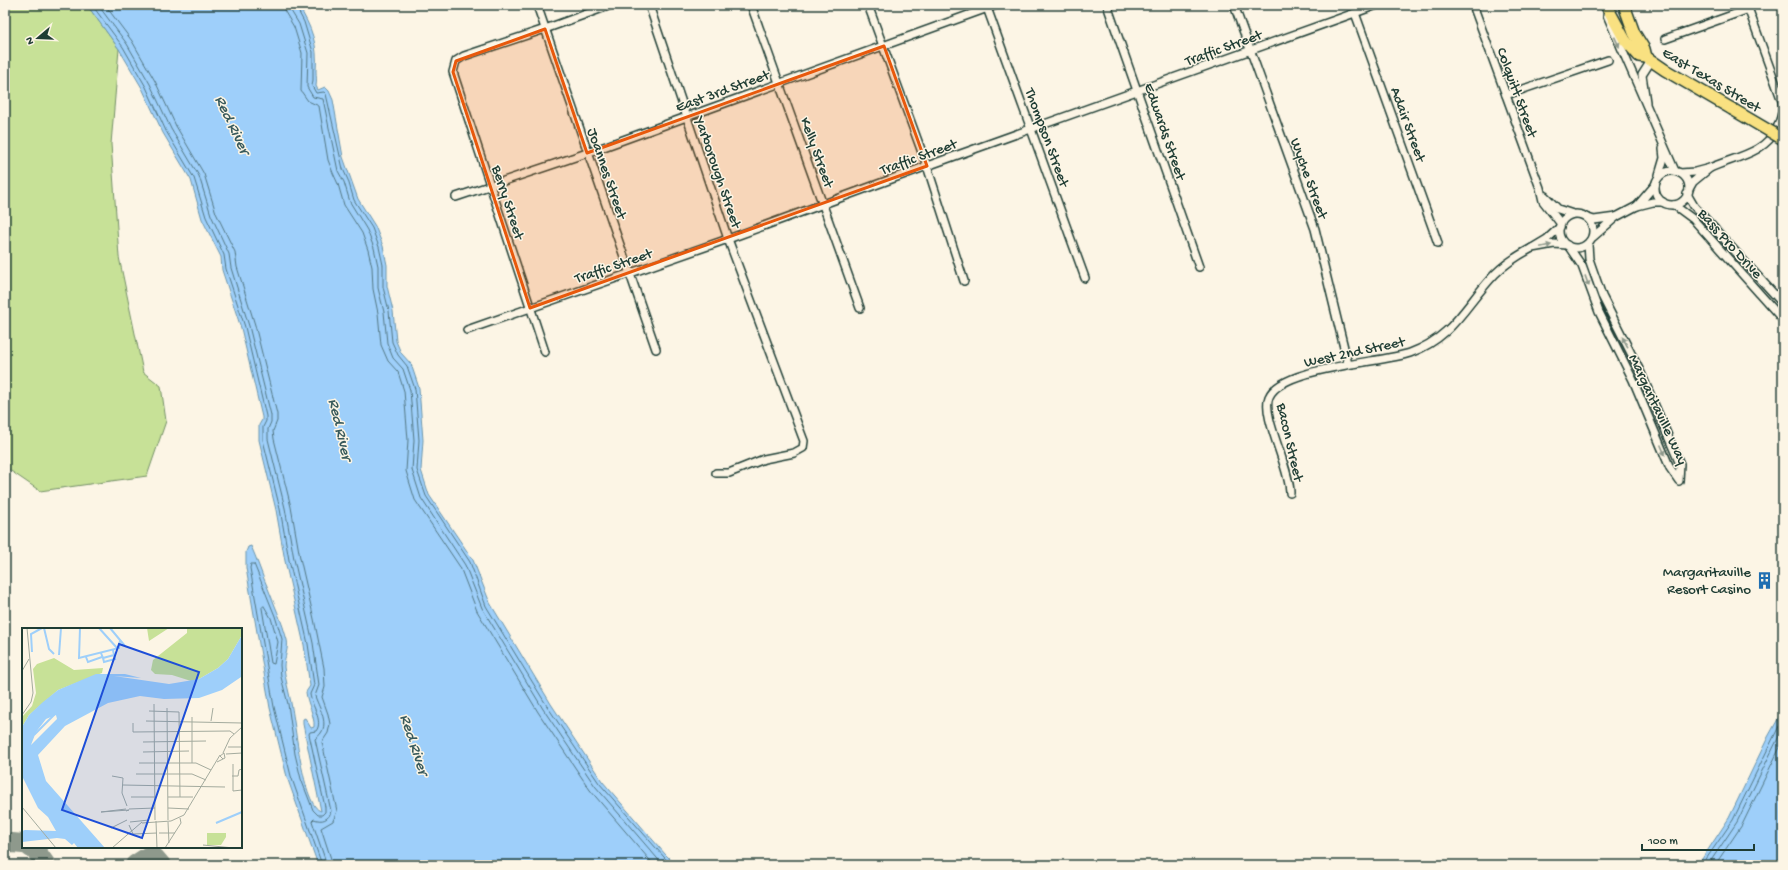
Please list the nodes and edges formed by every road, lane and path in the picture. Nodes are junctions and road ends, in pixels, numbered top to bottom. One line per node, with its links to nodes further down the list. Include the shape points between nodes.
1 (537, 5): 16 (street, Joannes Street)
2 (611, 5): 16 (street)
3 (649, 5): 26 (street, Yarborough Street)
4 (751, 5): 22 (street, Kelly Street)
5 (868, 5): 18 (street)
6 (996, 5): 13 (street, East 3rd Street)
7 (1107, 5): 23 (street, Edwards Street)
8 (1234, 5): 19 (street, Wyche Street)
9 (1377, 5): 15 (street, Traffic Street)
10 (1473, 5): 24 (street, Colquitt Street)
11 (1605, 5): 20 (main road, East Texas Street, via 1625,40 1639,56); 25 (street, one-way to 25, via 1615,37)
12 (1624, 5): 20 (main road, East Texas Street)
13 (986, 7): 18 (street, East 3rd Street); 27 (street, Thompson Street)
14 (1748, 7): 17 (street); 32 (street, via 1782,101 1781,116 1773,135 1764,146)
15 (1356, 13): 19 (street, Traffic Street); 50 (street, Adair Street)
16 (546, 30): 30 (street, Joannes Street); 36 (street, Berry Street, via 464,56 456,61 453,72)
17 (1665, 39)
18 (884, 46): 22 (street, East 3rd Street); 31 (street)
19 (1250, 51): 23 (street, Traffic Street); 64 (street, Wyche Street, via 1316,229)
20 (1648, 59): 25 (street, via 1642,75); 28 (main road, East Texas Street, bridge)
21 (1608, 60): 24 (street)
22 (779, 84): 26 (street, East 3rd Street); 41 (street, Kelly Street)
23 (1138, 91): 27 (street, Traffic Street); 53 (street, Edwards Street)
24 (1506, 95): 37 (street, Colquitt Street)
25 (1646, 102): 29 (street)
26 (687, 116): 30 (street, East 3rd Street); 48 (street, Yarborough Street)
27 (1032, 130): 31 (street, Traffic Street); 55 (street, Thompson Street)
28 (1783, 139)
29 (1662, 142): 33 (street); 34 (street, via 1664,158)
30 (587, 152): 36 (street, East 3rd Street); 54 (street, Joannes Street)
31 (927, 166): 41 (street, Traffic Street); 56 (street)
32 (1710, 168): 33 (street, via 1695,172); 38 (street, via 1693,182)
33 (1678, 172): 34 (street, via 1667,171); 38 (street, via 1687,181)
34 (1659, 176): 35 (street)
35 (1655, 185): 40 (street, via 1656,194); 43 (street)
36 (490, 186): 39 (street, East 3rd Street); 58 (street, Berry Street)
37 (1540, 188): 44 (street, Colquitt Street, via 1558,209); 47 (street, Colquitt Street, via 1543,201)
38 (1688, 192): 42 (street, via 1682,201); 57 (street, Bass Pro Drive, via 1694,206)
39 (456, 197)
40 (1663, 202): 42 (street); 43 (street)
41 (823, 204): 48 (street, Traffic Street); 59 (street, Kelly Street)
42 (1674, 205): 60 (street, Bass Pro Drive, via 1693,219)
43 (1637, 206): 45 (street)
44 (1573, 214): 46 (street); 47 (street)
45 (1616, 217): 46 (street, via 1594,220); 49 (street, via 1599,230)
46 (1588, 218): 49 (street, via 1593,228)
47 (1560, 225): 51 (street, via 1560,237); 52 (street, West 2nd Street, via 1547,239)
48 (728, 239): 54 (street, Traffic Street); 66 (street, Yarborough Street, via 800,429 804,446 800,451 764,459 729,473)
49 (1590, 242): 51 (street, via 1577,248); 51 (street, Margaritaville Way, one-way to 49, via 1582,266 1599,312 1633,380 1670,468 1679,481 1680,464 1641,373 1602,296 1589,259)
50 (1438, 243)
51 (1568, 246): 52 (street, West 2nd Street, one-way to 51, via 1554,244)
52 (1532, 248): 64 (street, West 2nd Street, via 1500,269 1455,323 1431,343 1393,358)
53 (1199, 267)
54 (630, 274): 58 (street, Traffic Street); 62 (street, Joannes Street)
55 (1085, 278)
56 (964, 281)
57 (1783, 304)
58 (530, 308): 61 (street, Traffic Street); 63 (street, Berry Street)
59 (860, 308)
60 (1783, 320)
61 (467, 330)
62 (656, 349)
63 (545, 352)
64 (1348, 364): 65 (street, West 2nd Street, via 1293,378 1275,388)
65 (1268, 397): 67 (street, Bacon Street, via 1268,410 1286,470)
66 (716, 473)
67 (1290, 493)

